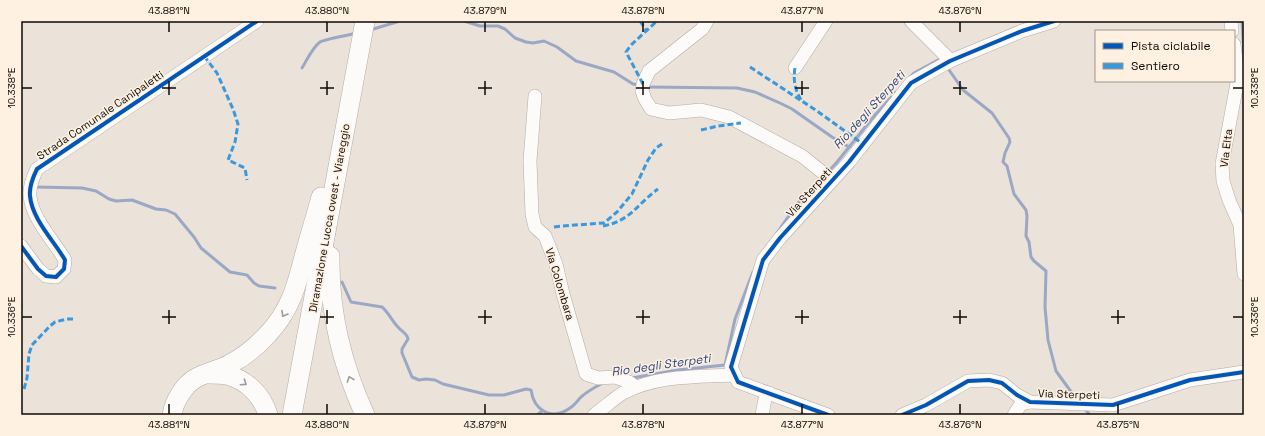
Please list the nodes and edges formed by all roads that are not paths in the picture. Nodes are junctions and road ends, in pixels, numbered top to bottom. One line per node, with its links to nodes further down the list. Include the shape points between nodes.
1 (257, 21): 15 (street, Strada Comunale Canipaletti, via 37,169 30,195 35,214 66,260 64,269 56,277 46,276 38,269)
2 (352, 21): 11 (highway, Diramazione Lucca ovest - Viareggio)
3 (365, 21): 11 (highway, Diramazione Lucca ovest - Viareggio)
4 (707, 21): 13 (street, via 702,29 649,70 642,88 651,109 669,114 701,110 729,117 802,156)
5 (826, 21): 10 (street)
6 (911, 21): 9 (street)
7 (1054, 21): 9 (street, Via Sterpeti, via 1022,31)
8 (1235, 52): 16 (street, Via Elta, via 1238,78 1222,164 1223,181 1240,225)
9 (947, 62): 13 (street, Via Sterpeti, via 911,84 878,126)
10 (795, 68)
11 (348, 79): 14 (highway, Diramazione Lucca ovest - Viareggio)
12 (535, 96): 21 (street, Via Colombara, via 530,161 532,214 535,227 545,236 556,264 586,374 598,378 618,379)
13 (827, 176): 20 (street, Via Sterpeti, via 763,260 731,366)
14 (327, 197): 17 (highway, Diramazione Lucca ovest - Viareggio); 19 (highway, one-way to 19, via 294,294 280,321 240,358); 28 (highway, one-way to 14, via 345,363 337,329 332,300)
15 (21, 246)
16 (1244, 274)
17 (304, 319): 26 (highway, Diramazione Lucca ovest - Viareggio); 27 (highway, Diramazione Lucca ovest - Viareggio)
18 (1244, 372): 23 (street, Via Sterpeti, via 1190,380 1113,404)
19 (207, 374): 24 (highway, via 196,378 181,392); 25 (highway, one-way to 25, via 226,375 246,384 264,404)
20 (735, 375): 21 (street, via 682,377); 22 (street, via 738,382)
21 (636, 387): 29 (street)
22 (769, 393): 30 (street); 31 (street)
23 (1030, 402): 32 (street, Via Sterpeti, via 1002,384 989,380 968,381 926,405); 33 (street, via 1021,404)
24 (172, 415)
25 (268, 415)
26 (280, 415)
27 (292, 415)
28 (365, 415)
29 (594, 415)
30 (762, 415)
31 (828, 415)
32 (902, 415)
33 (1014, 415)

